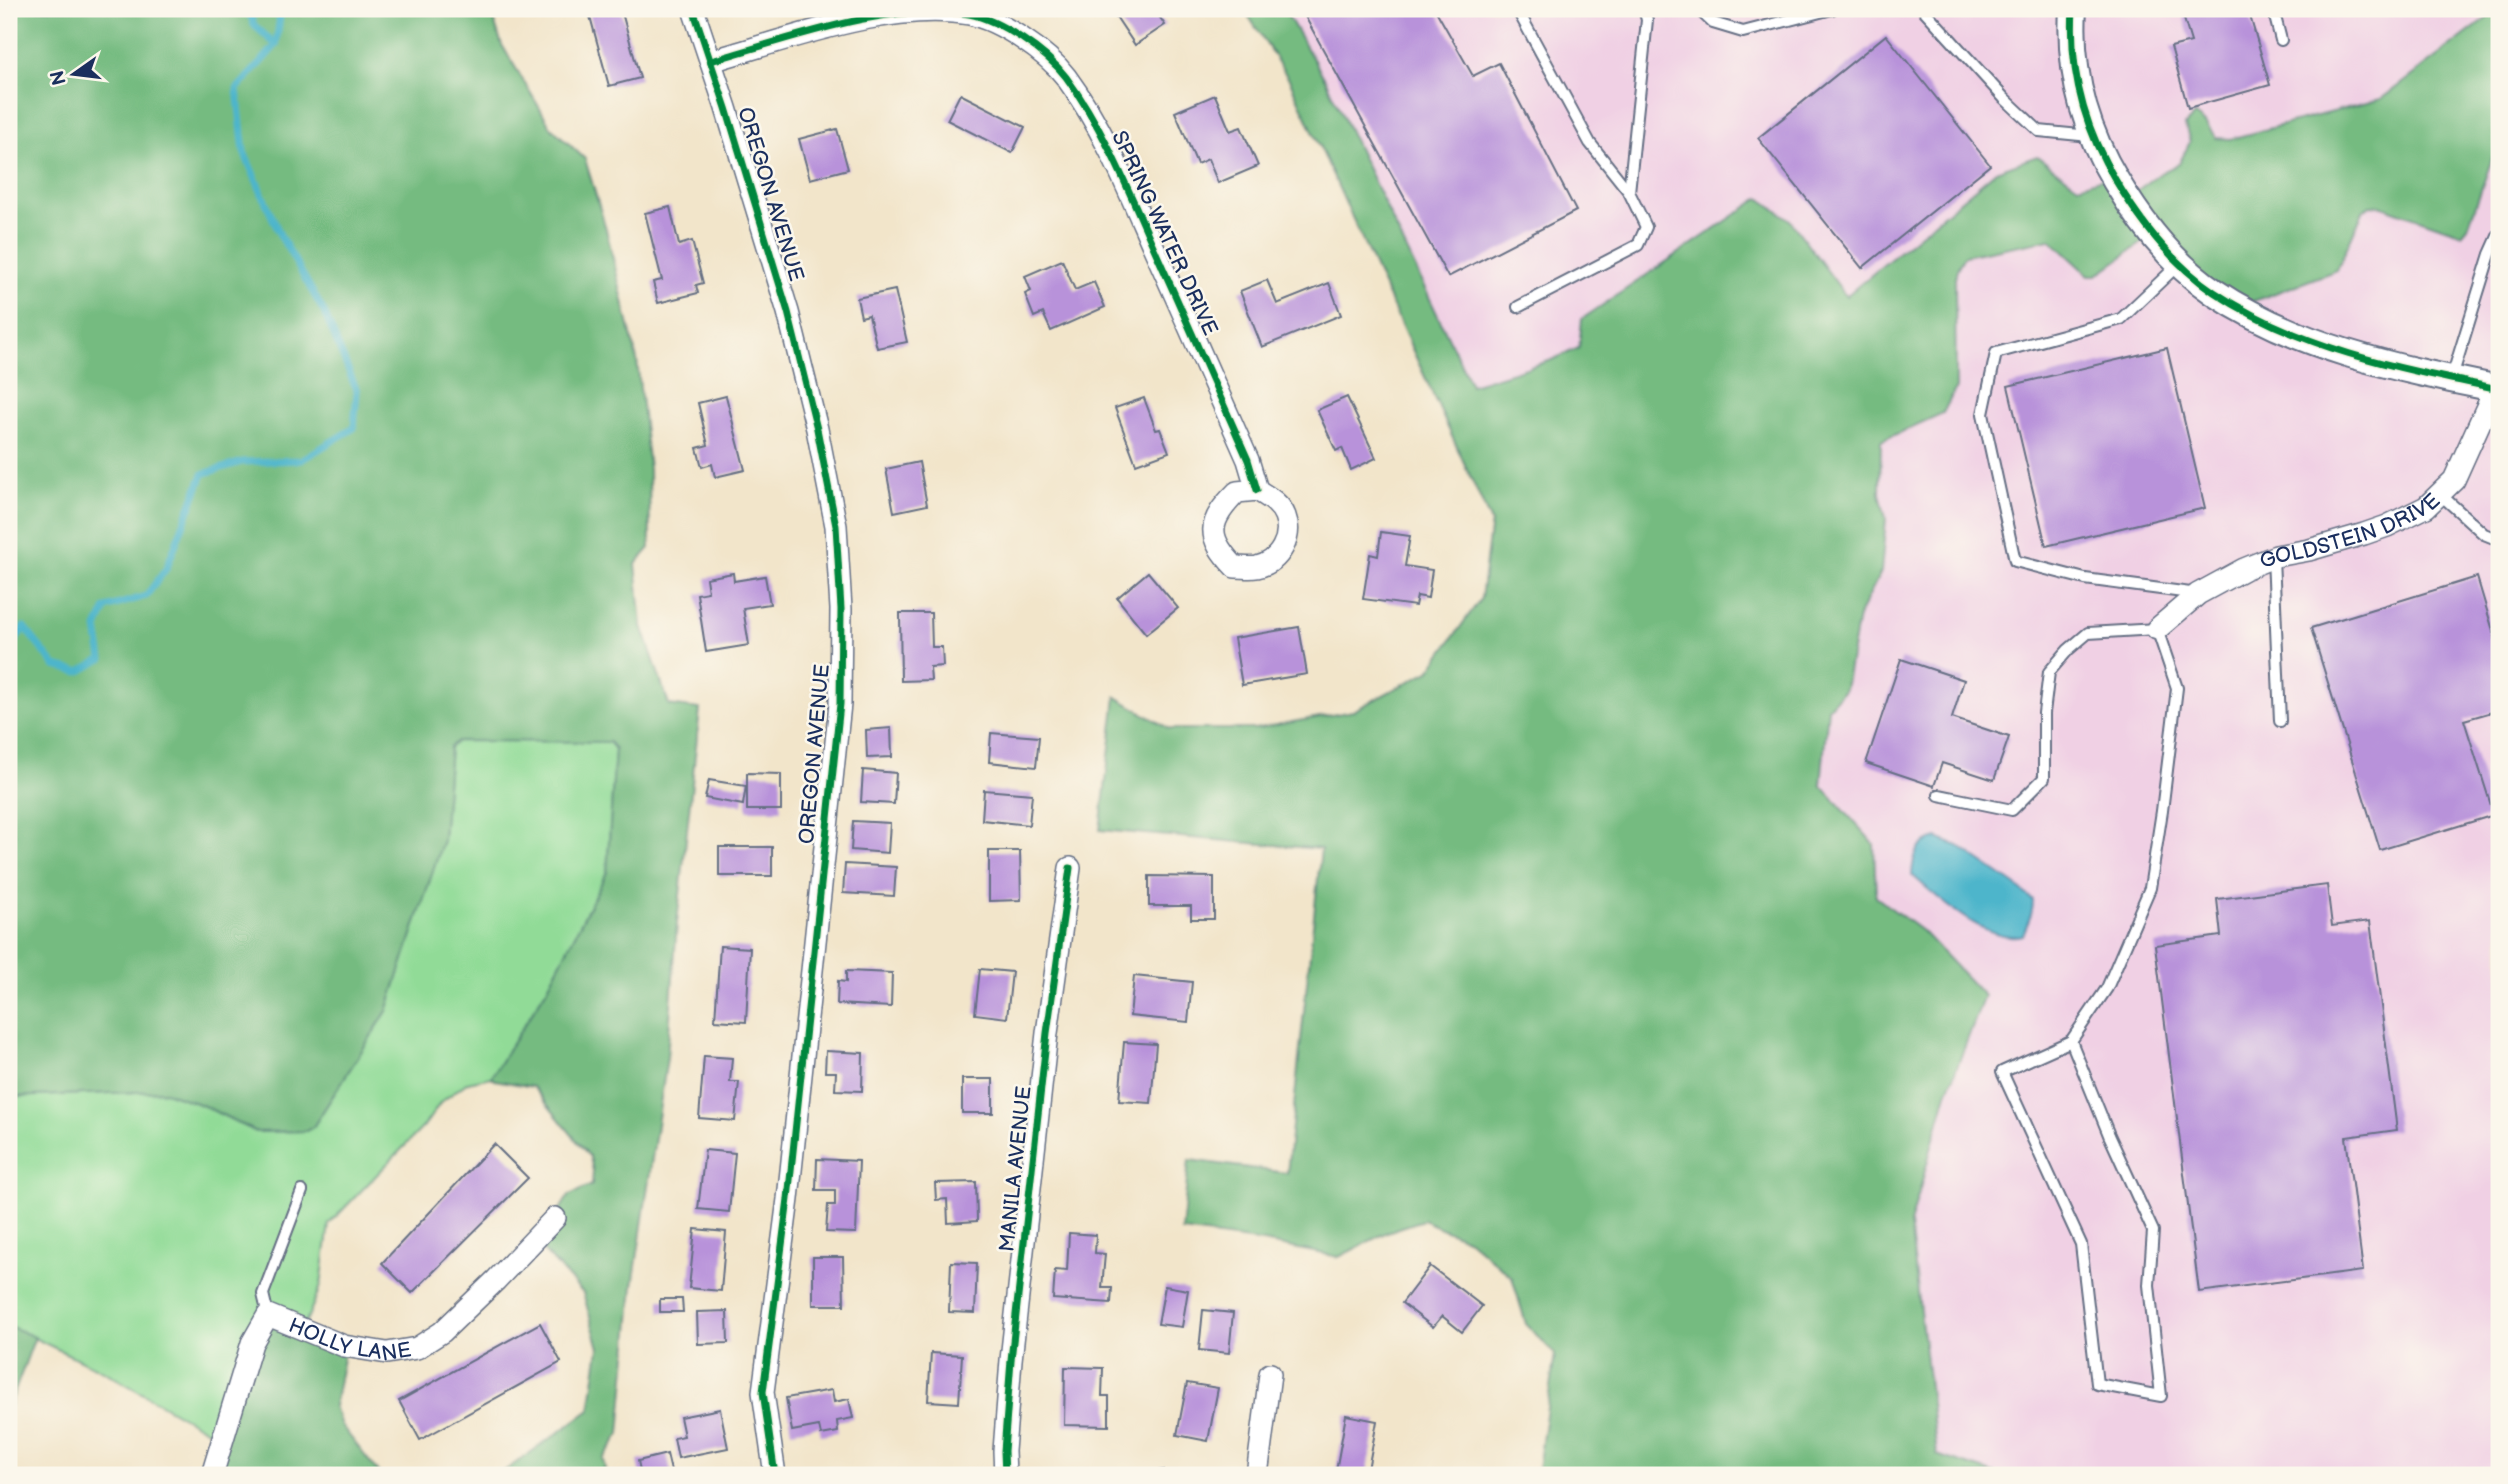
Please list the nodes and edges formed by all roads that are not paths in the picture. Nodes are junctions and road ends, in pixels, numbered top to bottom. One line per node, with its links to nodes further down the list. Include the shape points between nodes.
1 (693, 9): 10 (street, OREGON AVENUE)
2 (1517, 9): 12 (lane, via 1590,143)
3 (1644, 9): 12 (lane, via 1647,20)
4 (1698, 9): 5 (lane, via 1713,23 1744,32)
5 (1832, 9)
6 (1923, 9): 11 (lane, via 2039,131)
7 (2073, 9): 11 (street, via 2076,84)
8 (2273, 9): 9 (lane)
9 (2281, 40)
10 (710, 61): 18 (street, SPRING WATER DRIVE, via 850,21 907,12 970,14 1040,50 1065,76 1127,186 1248,460); 33 (street, OREGON AVENUE, via 788,312 817,429 836,526 841,609 840,704 764,1392)
11 (2093, 136): 14 (street, via 2126,198)
12 (1629, 192): 15 (lane, via 1646,227 1638,245)
13 (2499, 234): 16 (lane)
14 (2180, 263): 16 (street, via 2213,291 2300,335 2413,373); 22 (lane, via 2121,319 1996,353 1983,414 2015,561 2085,579)
15 (1518, 307)
16 (2451, 380): 17 (street)
17 (2497, 389): 19 (street, GOLDSTEIN DRIVE, via 2454,480)
18 (1257, 490)
19 (2441, 495): 20 (lane, via 2484,534); 21 (street, GOLDSTEIN DRIVE, via 2426,508 2387,526)
20 (2499, 540)
21 (2273, 557): 22 (street, GOLDSTEIN DRIVE); 24 (lane)
22 (2198, 594): 23 (street, GOLDSTEIN DRIVE)
23 (2157, 629): 25 (lane, via 2088,633 2049,672 2045,778 2012,810); 27 (lane, via 2177,688 2150,888 2107,988)
24 (2280, 721)
25 (1939, 795)
26 (1070, 868): 34 (street, MANILA AVENUE, via 1011,1360)
27 (2071, 1041): 27 (lane, via 2002,1072 2081,1244 2097,1384 2161,1396 2149,1285 2152,1231)
28 (302, 1191): 30 (lane, via 263,1294)
29 (555, 1218): 30 (street, HOLLY LANE, via 442,1332 417,1348 387,1353 344,1346)
30 (268, 1315): 32 (street, HOLLY LANE, via 252,1343)
31 (1270, 1374): 35 (street)
32 (212, 1475)
33 (775, 1475)
34 (1005, 1475)
35 (1256, 1475)

